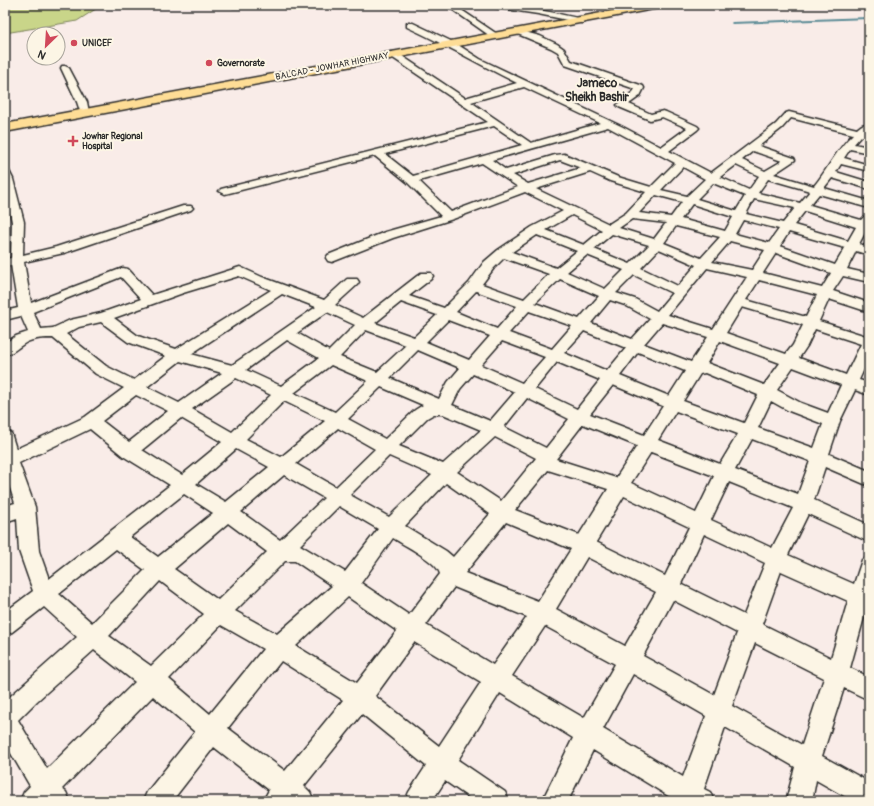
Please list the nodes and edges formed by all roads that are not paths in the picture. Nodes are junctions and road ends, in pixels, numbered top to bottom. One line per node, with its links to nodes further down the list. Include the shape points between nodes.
1 (449, 5): 7 (street)
2 (491, 5): 4 (street)
3 (658, 5): 4 (main road, BALCAD - JOWHAR HIGHWAY)
4 (582, 20): 6 (main road, BALCAD - JOWHAR HIGHWAY)
5 (410, 25): 8 (street)
6 (516, 32): 7 (main road, BALCAD - JOWHAR HIGHWAY); 22 (street, via 554,46 561,51 568,63 640,88 637,94 622,105 650,118 663,114 694,128)
7 (496, 36): 8 (main road, BALCAD - JOWHAR HIGHWAY)
8 (452, 45): 9 (main road, BALCAD - JOWHAR HIGHWAY); 11 (street, via 477,62)
9 (393, 54): 12 (street); 13 (main road, BALCAD - JOWHAR HIGHWAY)
10 (65, 68): 13 (street, via 82,102)
11 (524, 84): 12 (street); 15 (street)
12 (464, 101): 14 (street)
13 (84, 112): 16 (main road, BALCAD - JOWHAR HIGHWAY)
14 (495, 123): 19 (street); 23 (street)
15 (608, 124): 19 (street); 22 (street)
16 (5, 128)
17 (866, 130): 18 (street); 20 (street, via 790,115)
18 (847, 144): 21 (street); 27 (street)
19 (529, 146): 24 (street)
20 (752, 147): 25 (street); 32 (street, via 790,160)
21 (869, 150)
22 (661, 152): 26 (street)
23 (377, 153): 34 (street); 38 (street)
24 (484, 160): 31 (street); 34 (street)
25 (735, 160): 32 (street); 33 (street)
26 (681, 163): 33 (street); 39 (street)
27 (834, 167): 28 (street); 35 (street); 37 (street)
28 (869, 168)
29 (589, 169): 31 (street, via 559,157); 36 (street); 39 (street)
30 (5, 174): 51 (street)
31 (505, 174): 36 (street)
32 (765, 175): 37 (street); 40 (street)
33 (712, 178): 40 (street); 41 (street)
34 (411, 180): 48 (street)
35 (869, 186)
36 (526, 188): 45 (street); 48 (street)
37 (816, 189): 42 (street); 43 (street)
38 (225, 191)
39 (653, 191): 41 (street); 46 (street)
40 (751, 195): 43 (street); 47 (street)
41 (690, 200): 47 (street); 49 (street)
42 (869, 205)
43 (804, 207): 50 (street); 53 (street)
44 (186, 208): 64 (street, via 60,250)
45 (571, 211): 54 (street); 55 (street)
46 (630, 215): 49 (street); 54 (street)
47 (740, 216): 53 (street); 56 (street)
48 (449, 217): 63 (street, via 389,235)
49 (674, 221): 56 (street); 57 (street)
50 (866, 221): 58 (street)
51 (18, 222): 52 (street); 64 (street)
52 (5, 224)
53 (786, 227): 58 (street); 59 (street)
54 (610, 229): 57 (street); 60 (street)
55 (536, 230): 60 (street); 62 (street)
56 (728, 236): 59 (street); 65 (street)
57 (657, 244): 65 (street); 66 (street)
58 (851, 245): 61 (street); 67 (street)
59 (773, 248): 67 (street); 69 (street)
60 (585, 249): 66 (street); 68 (street)
61 (869, 251)
62 (502, 253): 68 (street); 73 (street, via 489,265)
63 (332, 258)
64 (11, 262): 84 (street)
65 (704, 264): 69 (street); 75 (street)
66 (632, 269): 75 (street); 77 (street)
67 (839, 271): 71 (street); 76 (street)
68 (558, 273): 77 (street); 82 (street)
69 (756, 274): 76 (street); 80 (street)
70 (426, 276): 78 (street)
71 (869, 278)
72 (352, 282): 81 (street)
73 (474, 286): 82 (street); 85 (street)
74 (281, 289): 79 (street, via 240,271); 81 (street); 101 (street)
75 (680, 292): 88 (street)
76 (825, 293): 83 (street); 89 (street)
77 (607, 294): 88 (street, via 630,302); 91 (street)
78 (398, 297): 85 (street); 90 (street)
79 (150, 301): 84 (street, via 123,272); 87 (street)
80 (738, 302): 89 (street); 96 (street)
81 (326, 306): 90 (street); 94 (street)
82 (525, 306): 91 (street); 95 (street)
83 (869, 308)
84 (25, 310): 86 (street); 93 (street)
85 (446, 313): 95 (street); 98 (street)
86 (5, 316)
87 (104, 317): 92 (street, via 75,323); 101 (street, via 133,339)
88 (658, 318): 96 (street); 99 (street)
89 (810, 323): 97 (street); 104 (street, via 800,346)
90 (364, 324): 98 (street); 103 (street)
91 (582, 325): 99 (street); 102 (street)
92 (56, 333): 93 (street); 111 (street, via 101,370)
93 (36, 334): 100 (street, via 22,338)
94 (288, 334): 103 (street); 107 (street)
95 (500, 335): 102 (street); 105 (street)
96 (718, 335): 104 (street); 106 (street)
97 (869, 342): 110 (street)
98 (416, 343): 105 (street); 109 (street)
99 (634, 347): 106 (street); 108 (street)
100 (5, 350)
101 (178, 355): 107 (street); 111 (street)
102 (554, 355): 108 (street); 113 (street)
103 (330, 358): 109 (street); 115 (street)
104 (788, 361): 110 (street); 114 (street)
105 (471, 367): 113 (street); 117 (street, via 453,385)
106 (694, 369): 114 (street, via 706,368); 116 (street)
107 (235, 371): 115 (street); 118 (street)
108 (610, 378): 116 (street); 119 (street)
109 (380, 379): 117 (street); 120 (street)
110 (849, 383): 112 (street); 122 (street)
111 (135, 387): 118 (street); 121 (street)
112 (869, 389)
113 (526, 391): 119 (street); 123 (street)
114 (767, 392): 122 (street, via 795,407); 124 (street)
115 (281, 394): 120 (street); 126 (street)
116 (674, 404): 124 (street); 127 (street)
117 (443, 408): 123 (street); 128 (street, via 431,408 421,414)
118 (180, 410): 126 (street); 129 (street)
119 (580, 417): 127 (street); 132 (street)
120 (337, 420): 128 (street); 133 (street)
121 (91, 421): 129 (street); 131 (street)
122 (832, 421): 130 (street)
123 (493, 429): 132 (street, via 545,455); 135 (street)
124 (748, 432): 130 (street); 134 (street)
125 (5, 437): 131 (street)
126 (234, 441): 133 (street); 137 (street)
127 (648, 443): 134 (street); 138 (street)
128 (387, 448): 135 (street); 139 (street)
129 (129, 451): 137 (street)
130 (819, 457): 136 (street); 140 (street)
131 (9, 460): 141 (street)
132 (544, 462): 138 (street); 143 (street)
133 (282, 465): 139 (street); 142 (street)
134 (725, 472): 140 (street); 145 (street)
135 (445, 473): 143 (street); 146 (street)
136 (869, 479)
137 (184, 484): 142 (street); 148 (street)
138 (620, 486): 145 (street); 149 (street)
139 (338, 498): 146 (street); 150 (street)
140 (804, 504): 147 (street); 151 (street)
141 (26, 507): 144 (street); 157 (street, via 29,551)
142 (228, 512): 150 (street); 153 (street)
143 (503, 513): 149 (street); 154 (street)
144 (5, 514)
145 (701, 523): 151 (street); 156 (street)
146 (391, 527): 154 (street, via 439,557 448,565); 155 (street)
147 (869, 534)
148 (115, 537): 153 (street); 157 (street)
149 (582, 546): 156 (street); 160 (street)
150 (282, 552): 155 (street, via 298,553); 159 (street)
151 (776, 559): 158 (street); 163 (street)
152 (869, 566): 158 (street)
153 (159, 569): 159 (street); 164 (street)
154 (450, 576): 160 (street); 162 (street)
155 (347, 585): 162 (street); 165 (street)
156 (669, 588): 163 (street); 166 (street)
157 (44, 594): 161 (street); 164 (street)
158 (865, 598): 167 (street)
159 (219, 613): 165 (street); 169 (street)
160 (542, 613): 166 (street); 168 (street)
161 (5, 625)
162 (411, 628): 168 (street); 171 (street)
163 (751, 629): 167 (street); 172 (street)
164 (93, 637): 169 (street); 173 (street, via 29,693)
165 (279, 647): 171 (street); 174 (street, via 250,680)
166 (629, 660): 172 (street); 175 (street)
167 (838, 674): 170 (street); 176 (street)
168 (496, 679): 175 (street); 177 (street)
169 (153, 681): 174 (street); 180 (street)
170 (869, 689)
171 (360, 698): 177 (street); 178 (street)
172 (719, 711): 176 (street); 181 (street)
173 (5, 718): 180 (street)
174 (212, 731): 178 (street); 182 (street)
175 (588, 734): 181 (street); 185 (street)
176 (808, 762): 179 (street); 186 (street)
177 (442, 764): 183 (street); 184 (street)
178 (288, 796)
179 (869, 796)
180 (45, 797)
181 (693, 799)
182 (156, 801)
183 (418, 801)
184 (496, 801)
185 (555, 801)
186 (799, 801)

